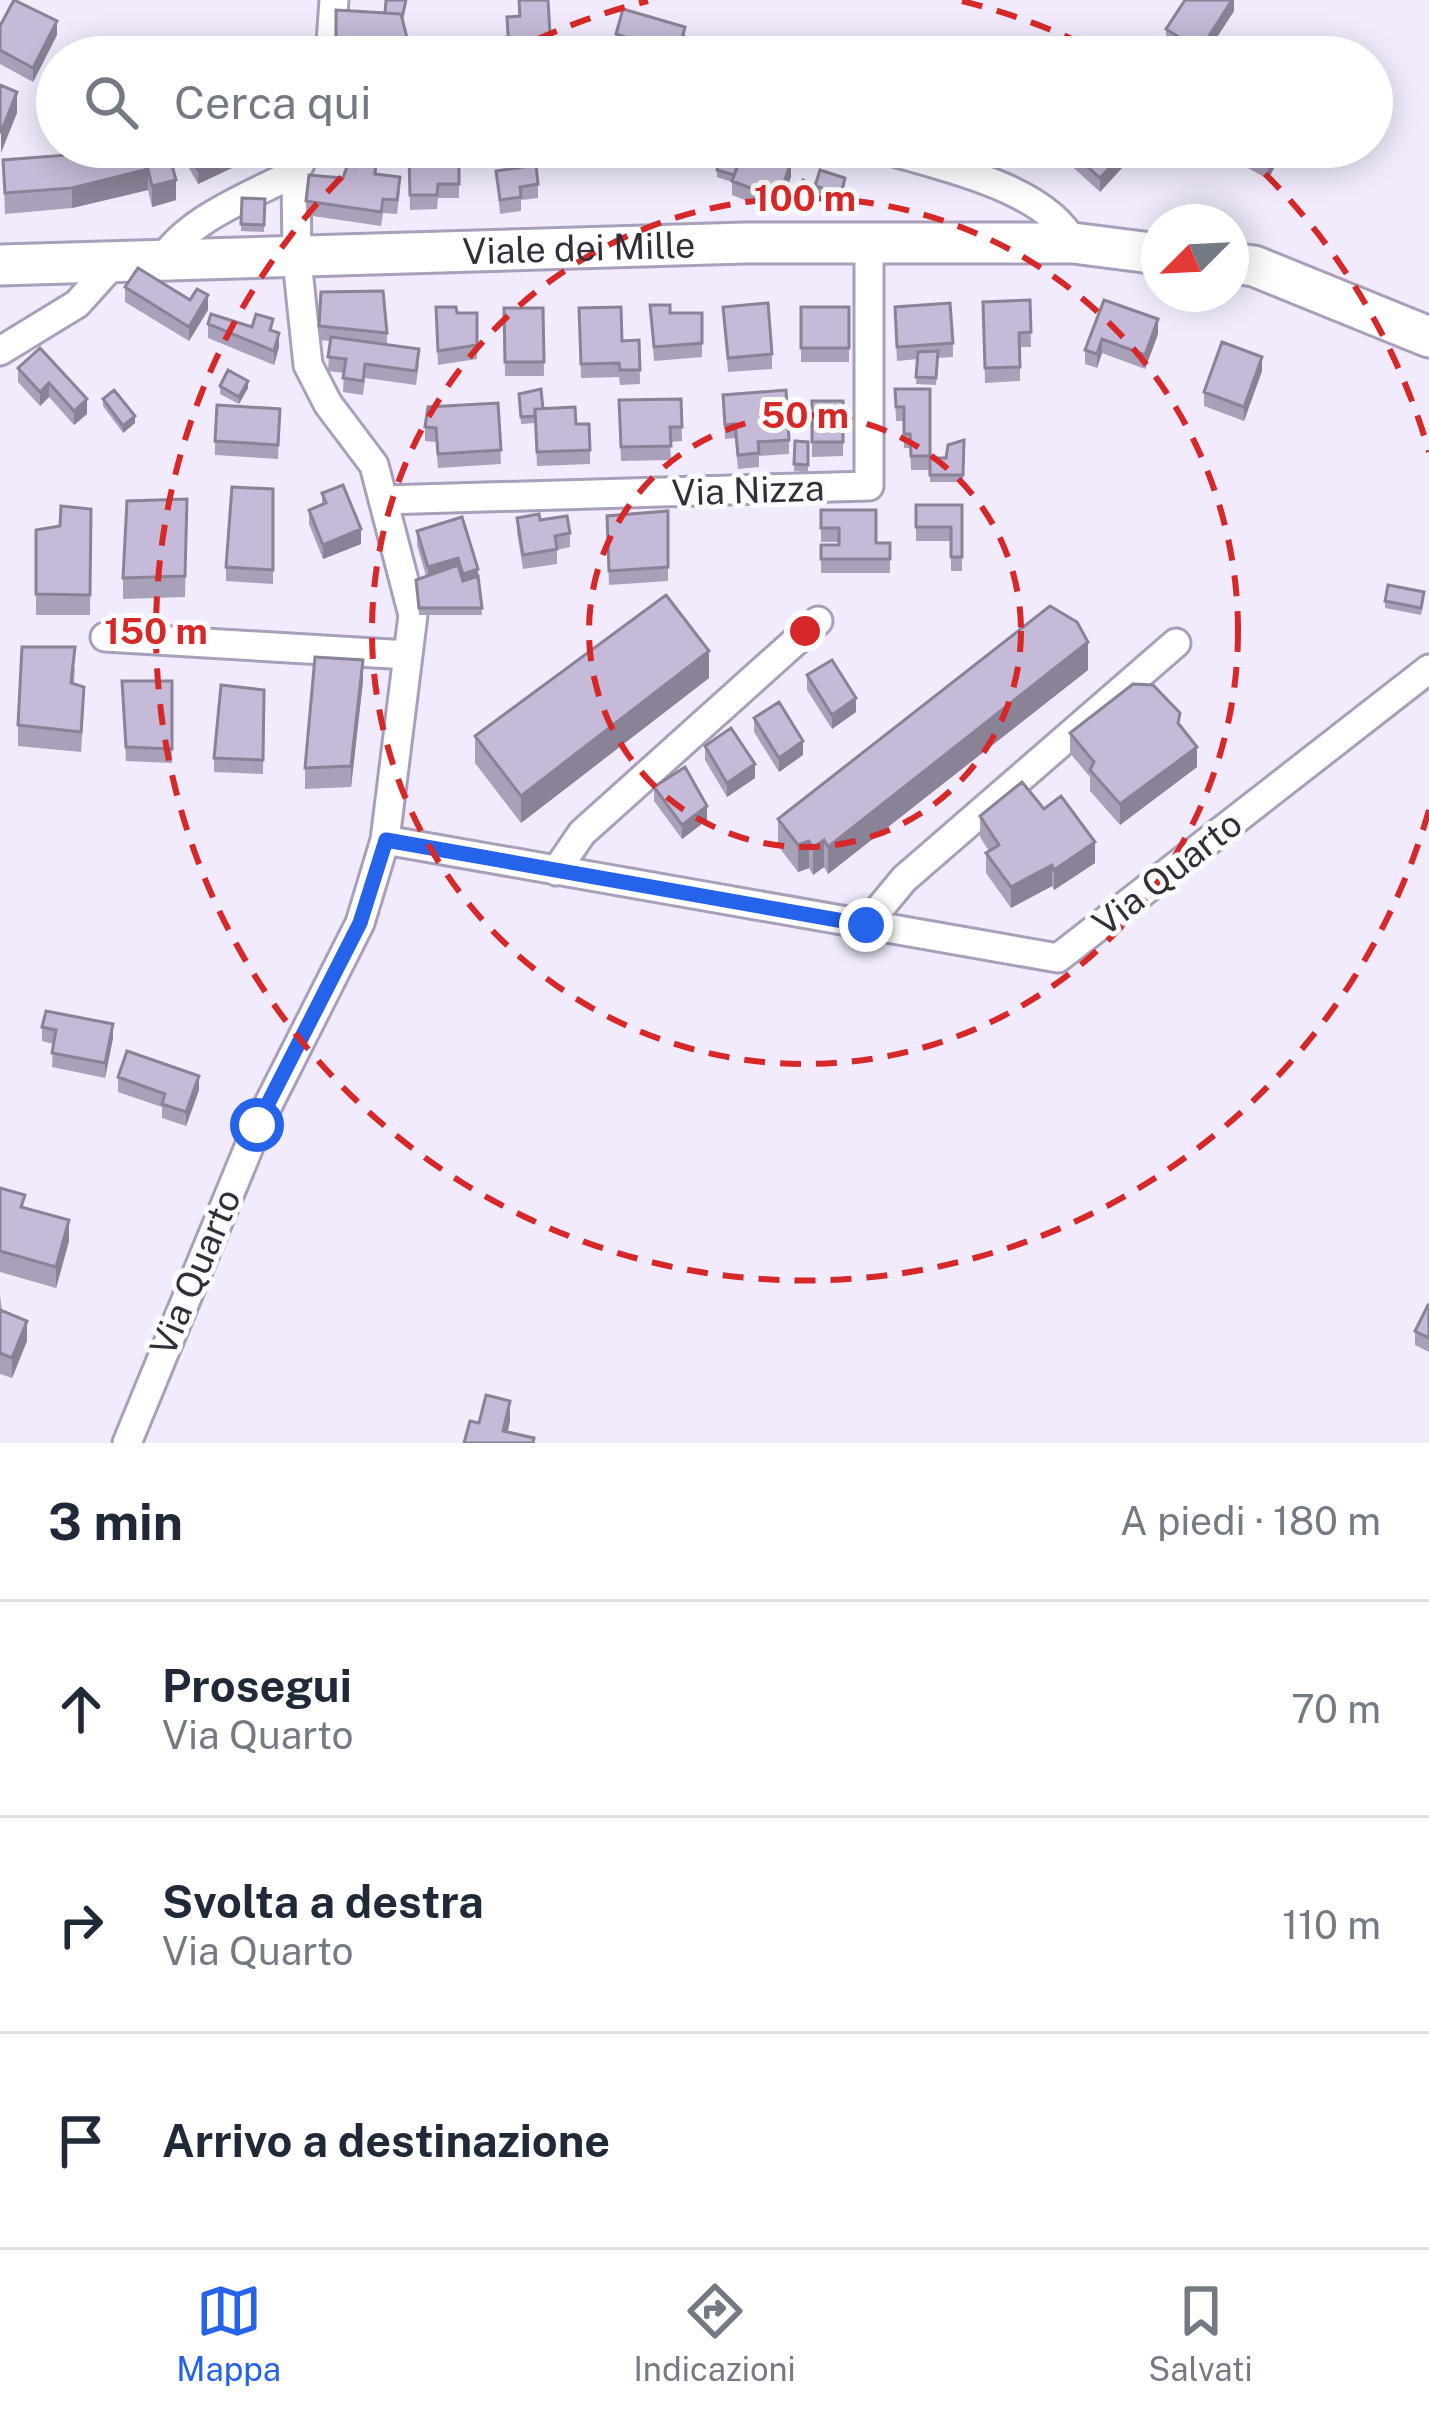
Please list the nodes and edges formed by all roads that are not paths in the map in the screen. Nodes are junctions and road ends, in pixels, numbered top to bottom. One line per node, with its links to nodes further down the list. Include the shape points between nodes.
1 (334, 0): 2 (street)
2 (331, 36)
3 (288, 168): 11 (street, via 172,244)
4 (302, 168): 9 (street, Via Quarto)
5 (946, 168): 7 (street, via 998,184 1051,216)
6 (869, 243): 7 (main road, Viale dei Mille); 9 (main road, Viale dei Mille); 16 (street, Via Nizza, via 869,486)
7 (1073, 243): 8 (main road, Viale dei Mille)
8 (1141, 252)
9 (297, 260): 11 (main road, Viale dei Mille); 16 (street, Via Quarto, via 308,365 374,465)
10 (112, 264): 11 (main road, Viale dei Mille); 12 (main road, Viale dei Mille); 15 (street, via 77,304)
11 (159, 264)
12 (0, 265)
13 (1249, 265): 14 (main road)
14 (1429, 337)
15 (0, 351)
16 (383, 500): 20 (street, Via Quarto, via 412,615)
17 (818, 620): 23 (street, via 582,833)
18 (105, 637): 20 (street)
19 (1176, 643): 24 (street, via 904,879)
20 (408, 655): 22 (street, Via Quarto)
21 (1429, 669): 24 (street, Via Quarto, via 1058,958)
22 (386, 840): 23 (street, Via Quarto); 25 (street, Via Quarto, via 360,923 257,1125)
23 (556, 871): 24 (street, Via Quarto)
24 (866, 925)
25 (127, 1443)

